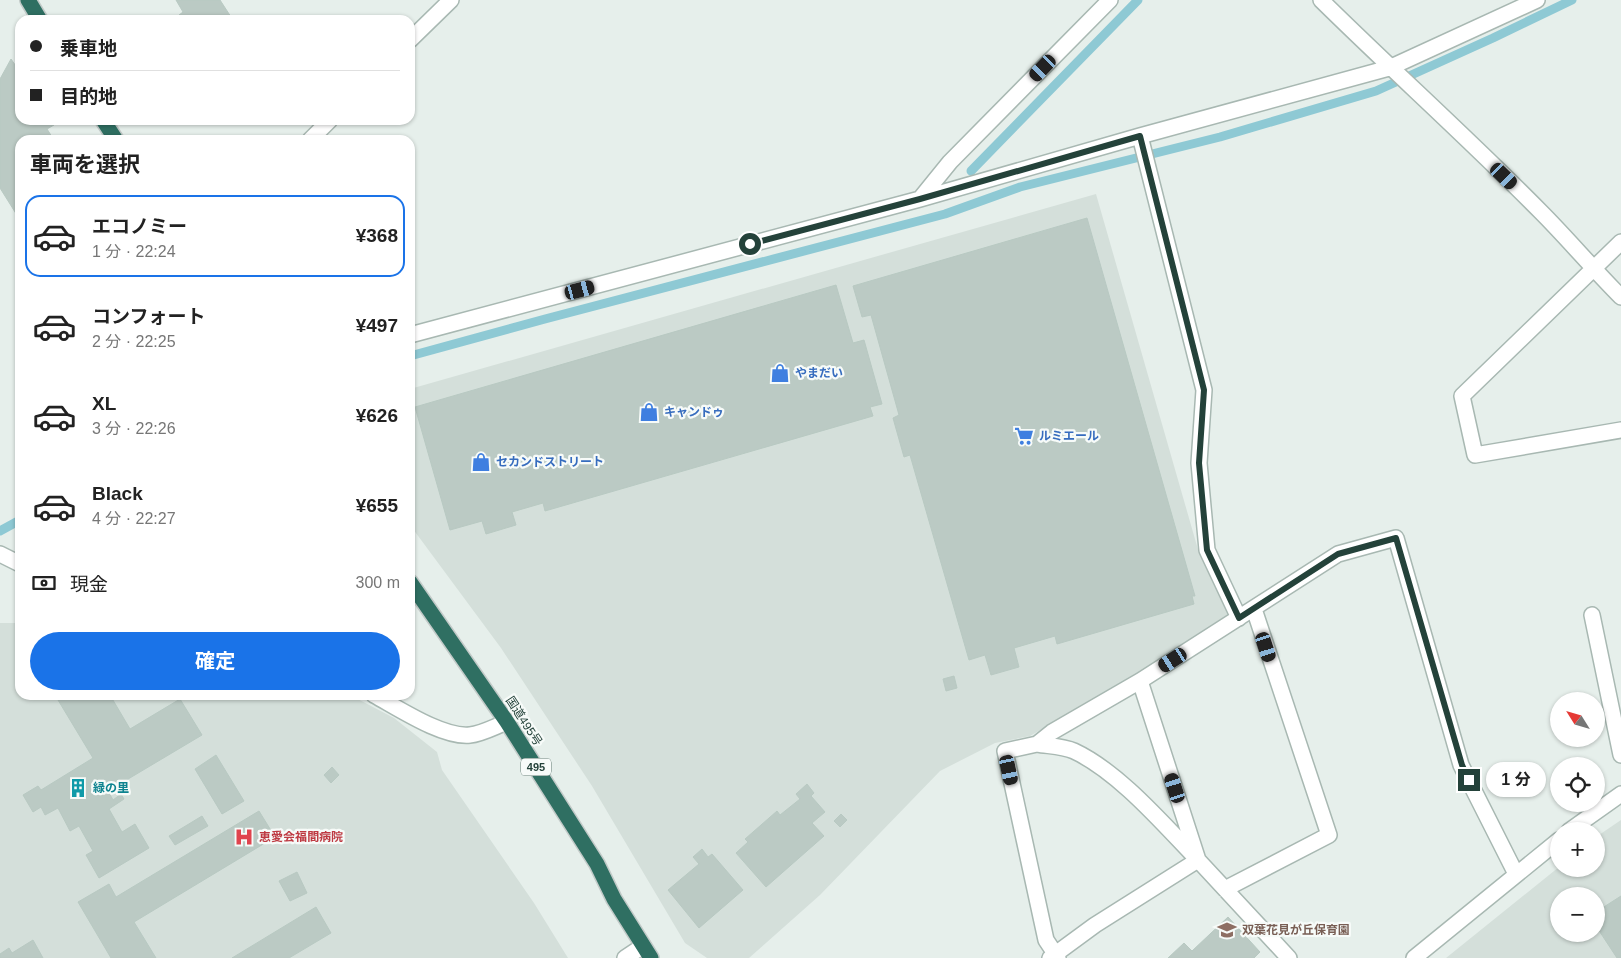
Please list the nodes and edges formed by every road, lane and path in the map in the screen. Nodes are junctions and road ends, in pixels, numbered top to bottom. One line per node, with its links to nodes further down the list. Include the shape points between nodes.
1 (28, 0): 6 (highway)
2 (451, 0): 7 (street)
3 (1110, 0): 12 (street, via 950,162)
4 (1321, 0): 8 (street)
5 (1538, 0): 8 (street)
6 (37, 15)
7 (415, 35)
8 (1389, 68): 11 (street); 14 (street, via 1542,212)
9 (325, 125): 10 (street)
10 (315, 135)
11 (1140, 136): 12 (street); 23 (street, via 1204,390 1199,463 1207,550)
12 (920, 199): 16 (street)
13 (1621, 242): 14 (street)
14 (1593, 269): 15 (street); 17 (street, via 1462,396 1475,455)
15 (1621, 297)
16 (415, 334)
17 (1621, 430)
18 (0, 554): 19 (street)
19 (15, 562)
20 (415, 589): 26 (highway, 国道495号 / 495)
21 (1254, 609): 23 (street); 33 (street, via 1338,554 1396,538 1462,765); 34 (street, via 1329,835)
22 (1592, 615): 28 (street)
23 (1239, 618): 24 (street)
24 (1140, 681): 27 (street); 32 (street)
25 (383, 700): 26 (street, via 455,735 472,735)
26 (507, 722): 35 (highway, 国道495号 / 495, via 597,864)
27 (1037, 744): 32 (street, via 1073,750 1103,768 1145,805); 36 (street, via 1005,751 1046,940)
28 (1621, 755)
29 (1621, 794): 30 (street)
30 (1582, 822)
31 (1550, 847): 33 (street)
32 (1198, 860): 34 (street); 36 (street, via 1095,925)
33 (1516, 874): 39 (street)
34 (1225, 890): 38 (street)
35 (647, 952): 37 (street)
36 (1054, 957)
37 (625, 958)
38 (1289, 958)
39 (1414, 958)

